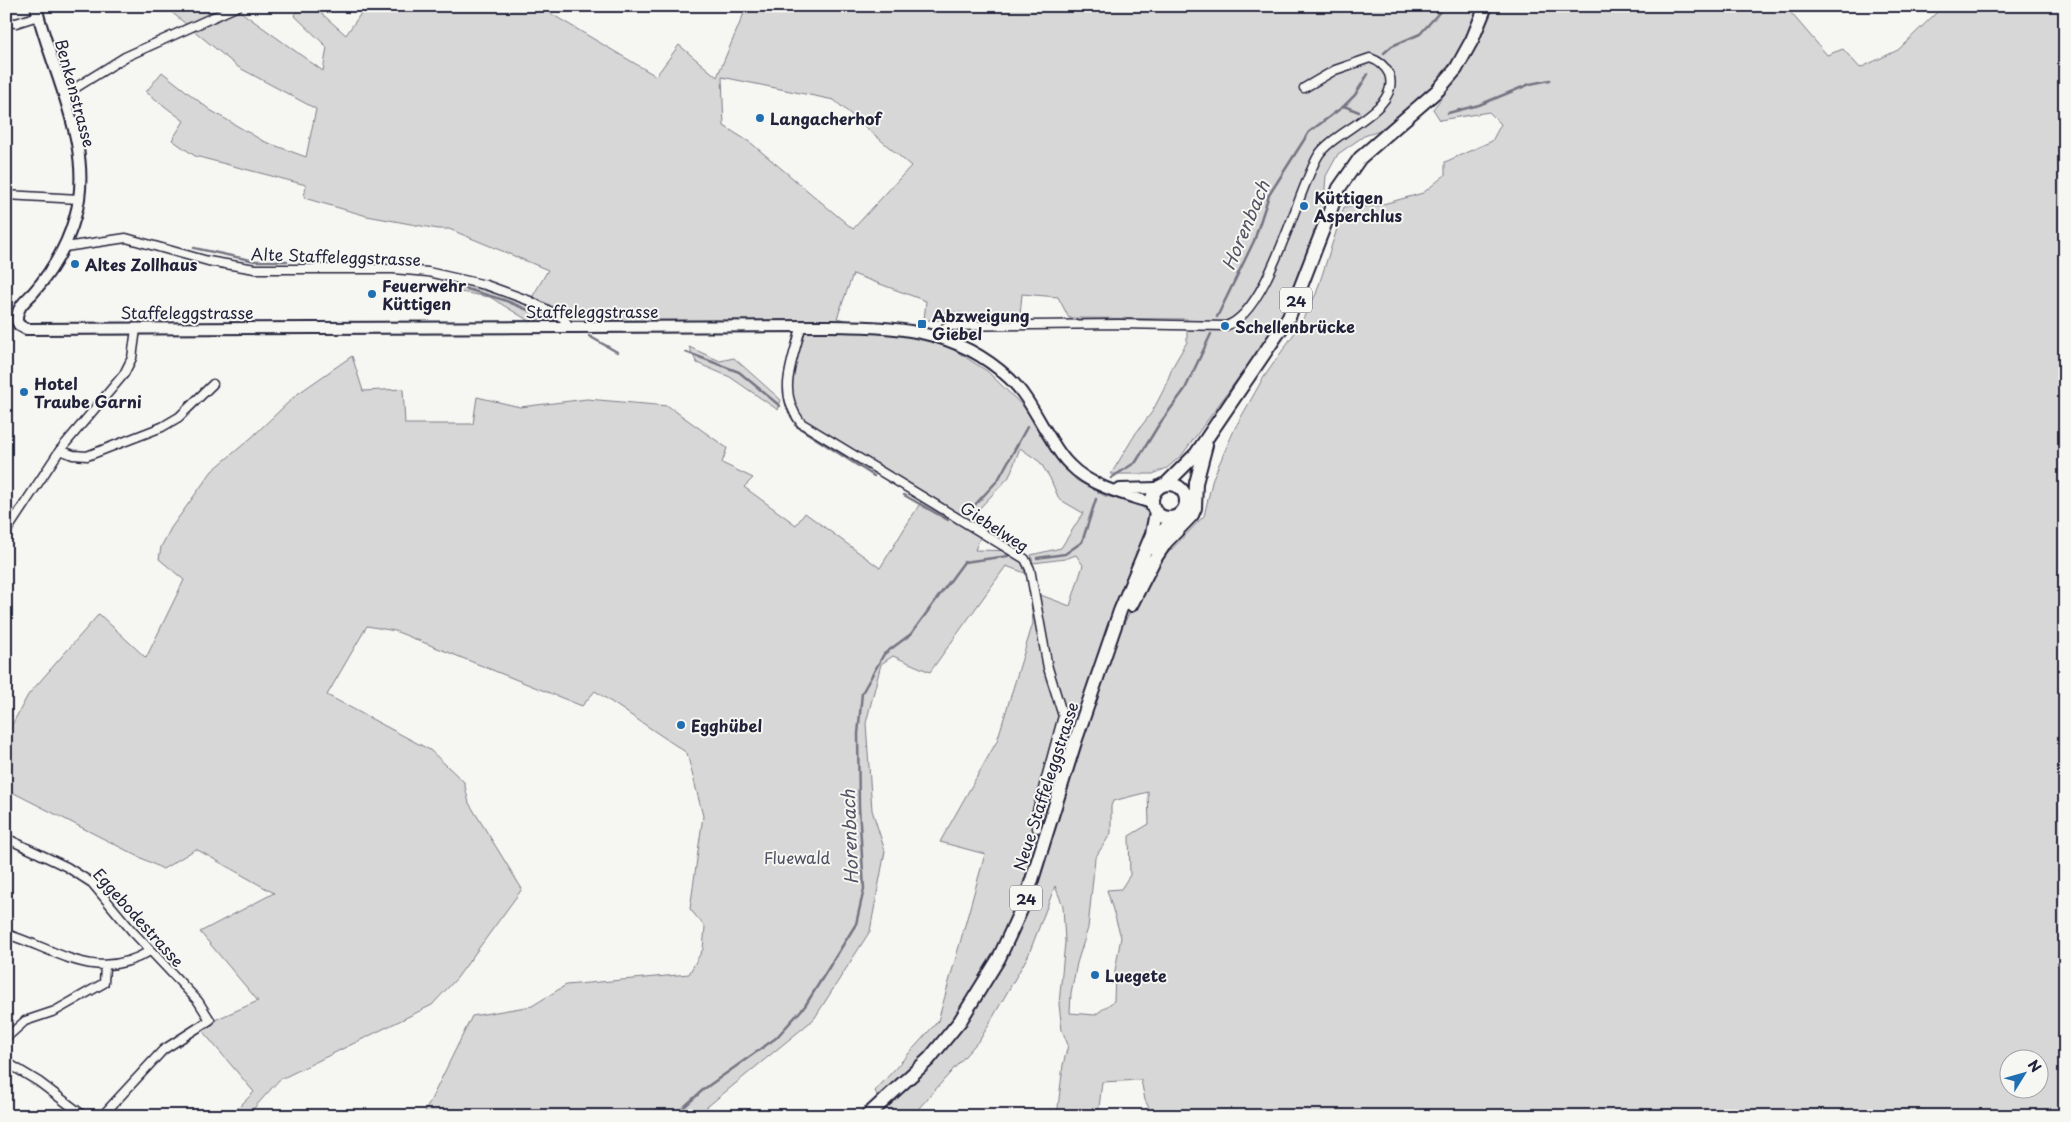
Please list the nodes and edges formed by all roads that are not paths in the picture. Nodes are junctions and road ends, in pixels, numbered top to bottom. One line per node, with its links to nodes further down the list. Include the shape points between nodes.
1 (238, 6): 6 (street, via 125,57)
2 (1486, 6): 17 (main road, 24, via 1456,68 1438,90 1360,158 1339,188 1289,317)
3 (37, 11): 4 (street, via 16,23); 6 (street, Benkenstrasse)
4 (6, 22)
5 (1304, 88): 15 (street, via 1335,70 1370,58 1387,68 1391,80 1386,98 1352,129 1323,148 1276,259 1244,314 1233,324 947,326)
6 (64, 95): 8 (street, Benkenstrasse, via 76,137)
7 (6, 195): 8 (street)
8 (79, 199): 9 (street, Benkenstrasse)
9 (65, 247): 10 (street, Benkenstrasse, via 51,271 18,309); 12 (street, Alte Staffeleggstrasse, via 126,238 208,261 255,269 428,272 486,285 530,301 563,318)
10 (16, 321): 11 (street); 14 (street, Staffeleggstrasse, via 26,329)
11 (6, 325)
12 (569, 326): 13 (street, Staffeleggstrasse); 14 (street, Staffeleggstrasse)
13 (801, 327): 15 (street, Staffeleggstrasse, via 891,327); 28 (street, Giebelweg, via 786,390 792,411 801,423 1017,554 1030,569 1048,668 1064,716 1037,811)
14 (136, 329): 18 (street, via 132,358 124,374)
15 (937, 335): 21 (street, Staffeleggstrasse, via 960,344 1010,378 1071,466)
16 (213, 384): 18 (street, via 179,417 162,427 87,456)
17 (1208, 437): 19 (main road, 24); 26 (main road, 24, via 1192,515)
18 (60, 450): 25 (street)
19 (1196, 454): 20 (main road, 24); 22 (main road, 24)
20 (1161, 486): 21 (street, Staffeleggstrasse, via 1129,490); 22 (main road, via 1178,486); 23 (main road, via 1154,493)
21 (1106, 488): 23 (street, Staffeleggstrasse)
22 (1185, 496): 24 (main road, via 1184,511)
23 (1154, 508): 24 (main road, via 1163,517); 27 (main road, Neue Staffeleggstrasse / 24, via 1152,534)
24 (1175, 517): 26 (main road, 24, via 1160,537)
25 (6, 532)
26 (1154, 560): 27 (main road, 24)
27 (1112, 638): 37 (main road, Neue Staffeleggstrasse / 24, via 1075,742 1026,899 1000,958 960,1021 930,1058)
28 (1037, 828)
29 (6, 838): 31 (street, Eggebodestrasse, via 81,874 100,891)
30 (6, 934): 32 (street, via 88,964)
31 (150, 951): 32 (street, via 135,960); 36 (street, Eggebodestrasse, via 198,1001 210,1020 163,1050)
32 (105, 966): 33 (street, via 104,983 55,1011 25,1021)
33 (6, 1038)
34 (6, 1062): 35 (street)
35 (84, 1116)
36 (102, 1116)
37 (867, 1116)

